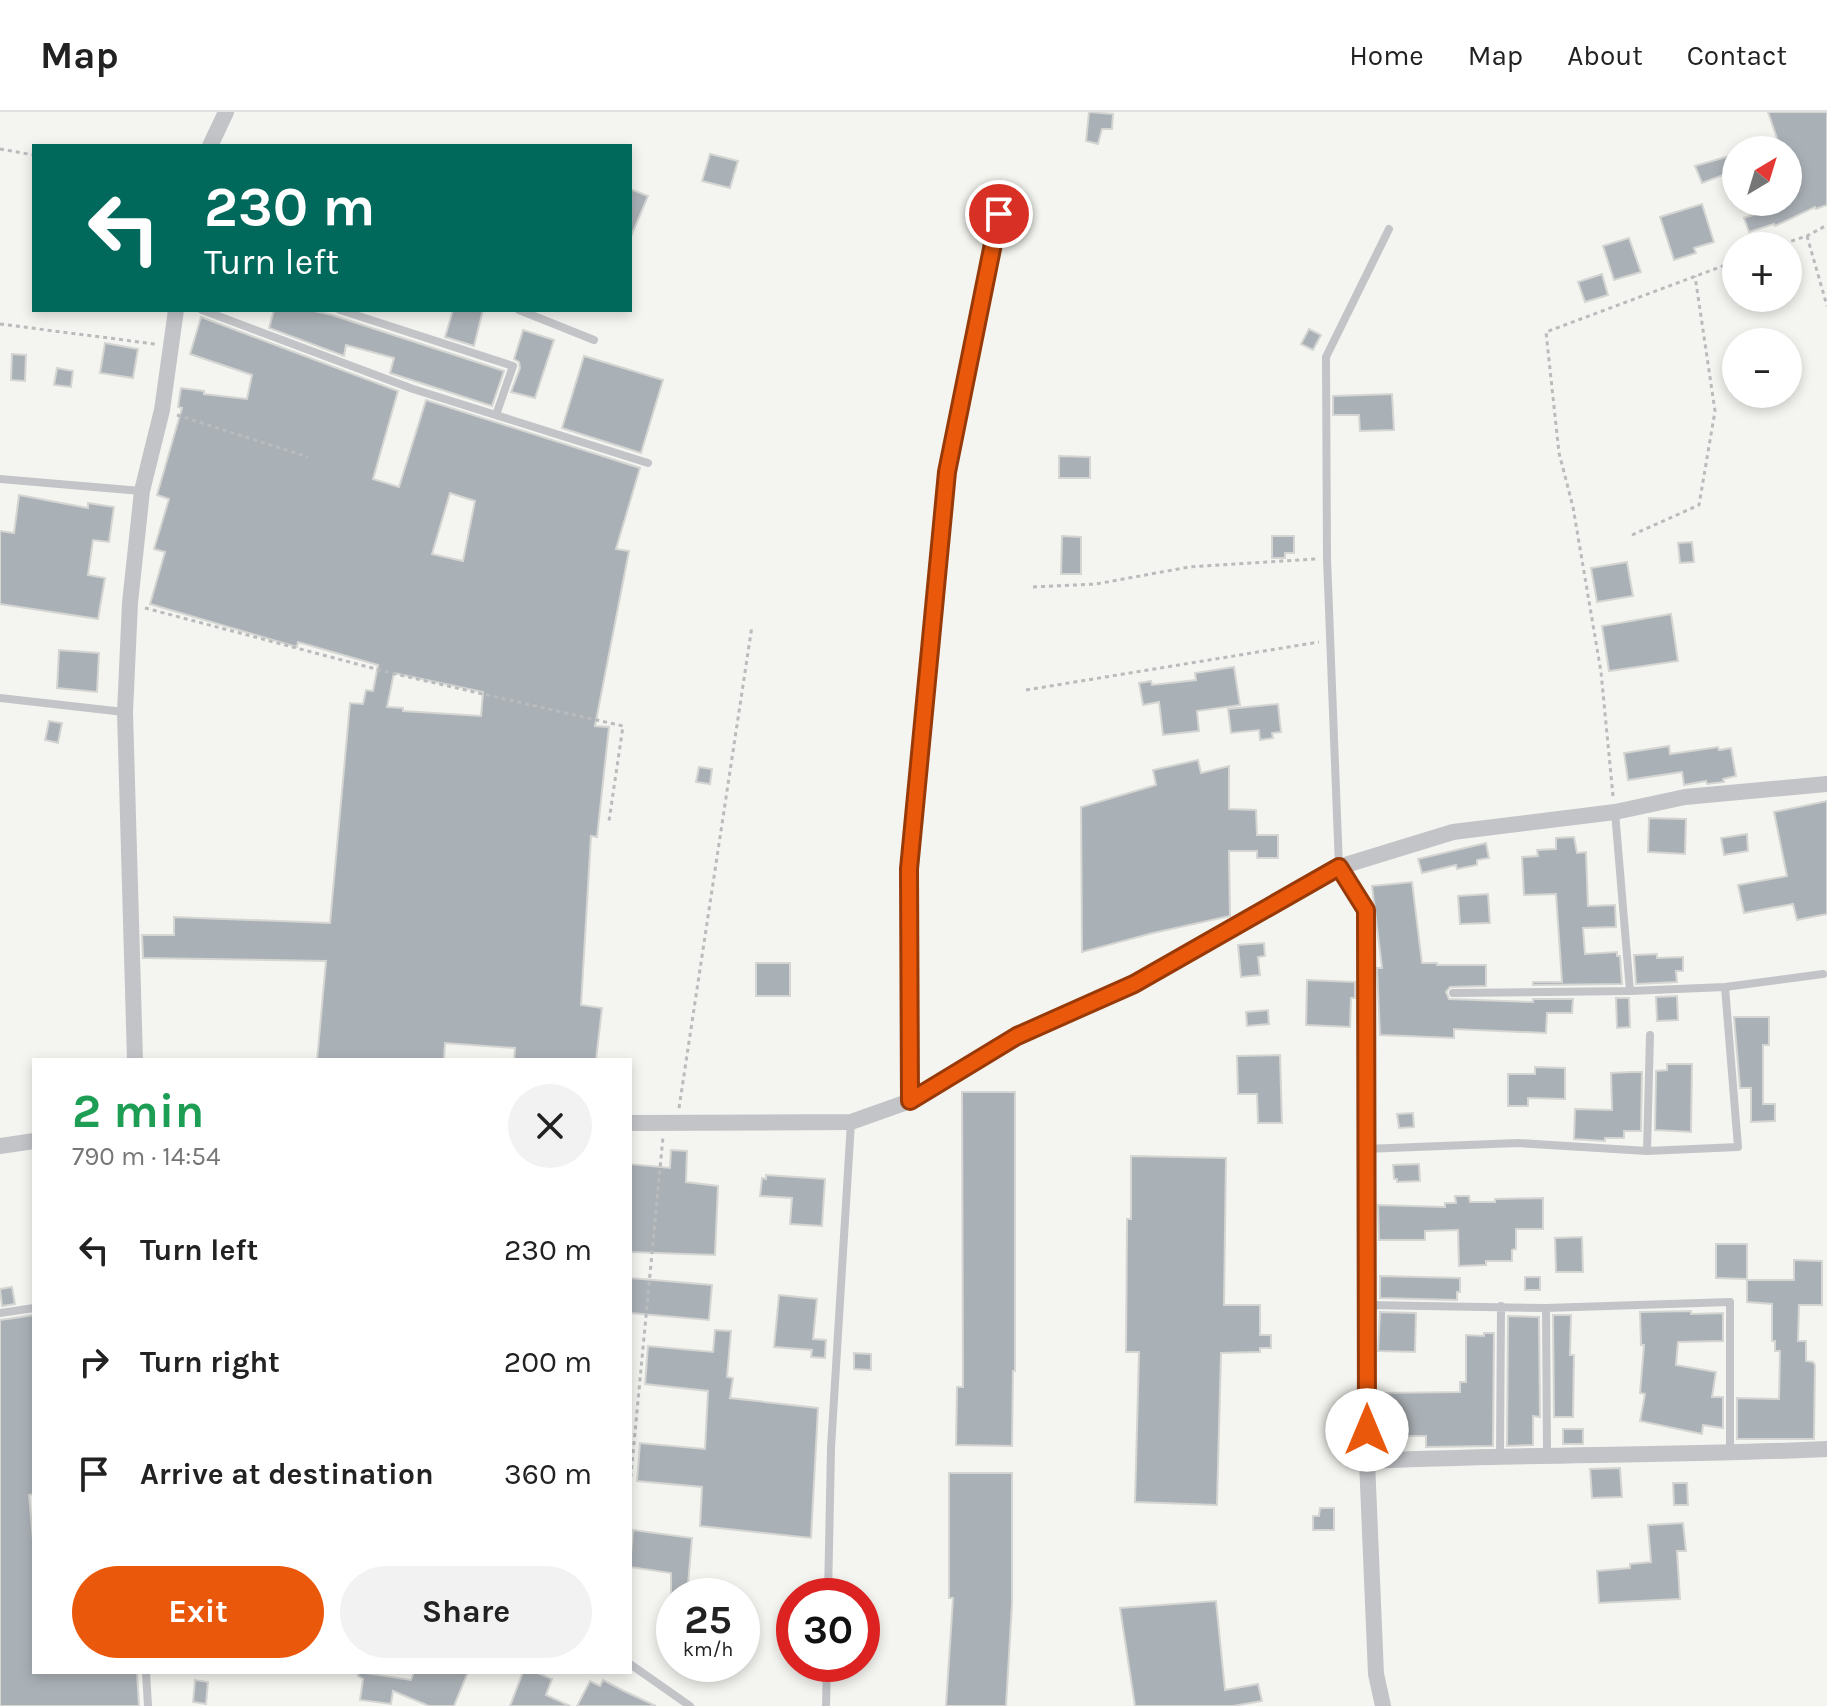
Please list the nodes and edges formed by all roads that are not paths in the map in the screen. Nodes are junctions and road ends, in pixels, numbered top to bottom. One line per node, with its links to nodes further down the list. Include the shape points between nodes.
1 (226, 112): 2 (street)
2 (211, 144)
3 (999, 214): 25 (lane, via 945,487 909,869)
4 (1389, 229): 18 (lane, via 1326,357 1327,558)
5 (176, 312): 13 (street, via 162,410)
6 (207, 312): 10 (lane)
7 (346, 312): 10 (lane, via 513,366)
8 (524, 312): 9 (lane)
9 (594, 340)
10 (496, 415): 11 (lane)
11 (648, 463)
12 (0, 479): 13 (lane)
13 (142, 491): 15 (street)
14 (0, 698): 15 (lane)
15 (125, 712): 24 (street)
16 (1827, 784): 17 (street, via 1685,797)
17 (1615, 812): 18 (street, via 1453,832); 21 (lane)
18 (1339, 867): 25 (street, via 1134,984 1017,1036); 30 (street, via 1366,910)
19 (1823, 974): 20 (lane)
20 (1725, 987): 21 (lane); 31 (lane, via 1738,1147)
21 (1630, 991): 22 (lane)
22 (1453, 993)
23 (1650, 1035): 31 (lane)
24 (135, 1058)
25 (910, 1101): 26 (street)
26 (851, 1122): 27 (street); 42 (lane)
27 (632, 1123)
28 (32, 1141): 29 (street)
29 (0, 1146)
30 (1365, 1149): 31 (lane, via 1518,1143); 32 (street)
31 (1647, 1151)
32 (1366, 1305): 33 (lane); 41 (street)
33 (1501, 1306): 35 (lane); 40 (lane)
34 (32, 1308): 36 (lane)
35 (1546, 1308): 38 (lane, via 1730,1302); 39 (lane)
36 (0, 1313)
37 (1827, 1449): 38 (street)
38 (1730, 1453): 39 (street)
39 (1547, 1454): 40 (street)
40 (1500, 1455): 41 (street)
41 (1367, 1461): 49 (street, via 1376,1674)
42 (828, 1578)
43 (632, 1665): 47 (lane)
44 (146, 1674): 46 (lane)
45 (827, 1682): 48 (lane)
46 (148, 1706)
47 (690, 1706)
48 (826, 1706)
49 (1383, 1706)

